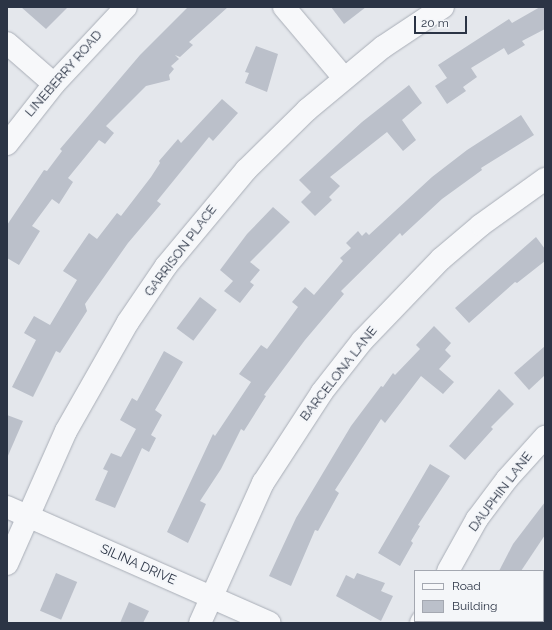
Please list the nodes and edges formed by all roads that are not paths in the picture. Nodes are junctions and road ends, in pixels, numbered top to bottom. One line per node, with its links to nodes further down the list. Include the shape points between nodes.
1 (126, 7): 6 (street, LINEBERRY ROAD)
2 (284, 7): 5 (street)
3 (443, 7): 5 (street, GARRISON PLACE)
4 (7, 43): 6 (street)
5 (344, 78): 11 (street, GARRISON PLACE, via 246,170 166,266 97,374 66,431)
6 (54, 84): 7 (street, LINEBERRY ROAD)
7 (7, 144)
8 (545, 179): 14 (street, BARCELONA LANE, via 481,225 441,259 362,341 322,392 267,477)
9 (545, 437): 13 (street, DAUPHIN LANE, via 507,479 478,519)
10 (7, 507): 11 (street, SILINA DRIVE)
11 (28, 517): 12 (street, GARRISON PLACE); 14 (street, SILINA DRIVE)
12 (7, 564)
13 (449, 570)
14 (211, 597): 15 (street, BARCELONA LANE); 16 (street, SILINA DRIVE)
15 (200, 623)
16 (270, 623)

